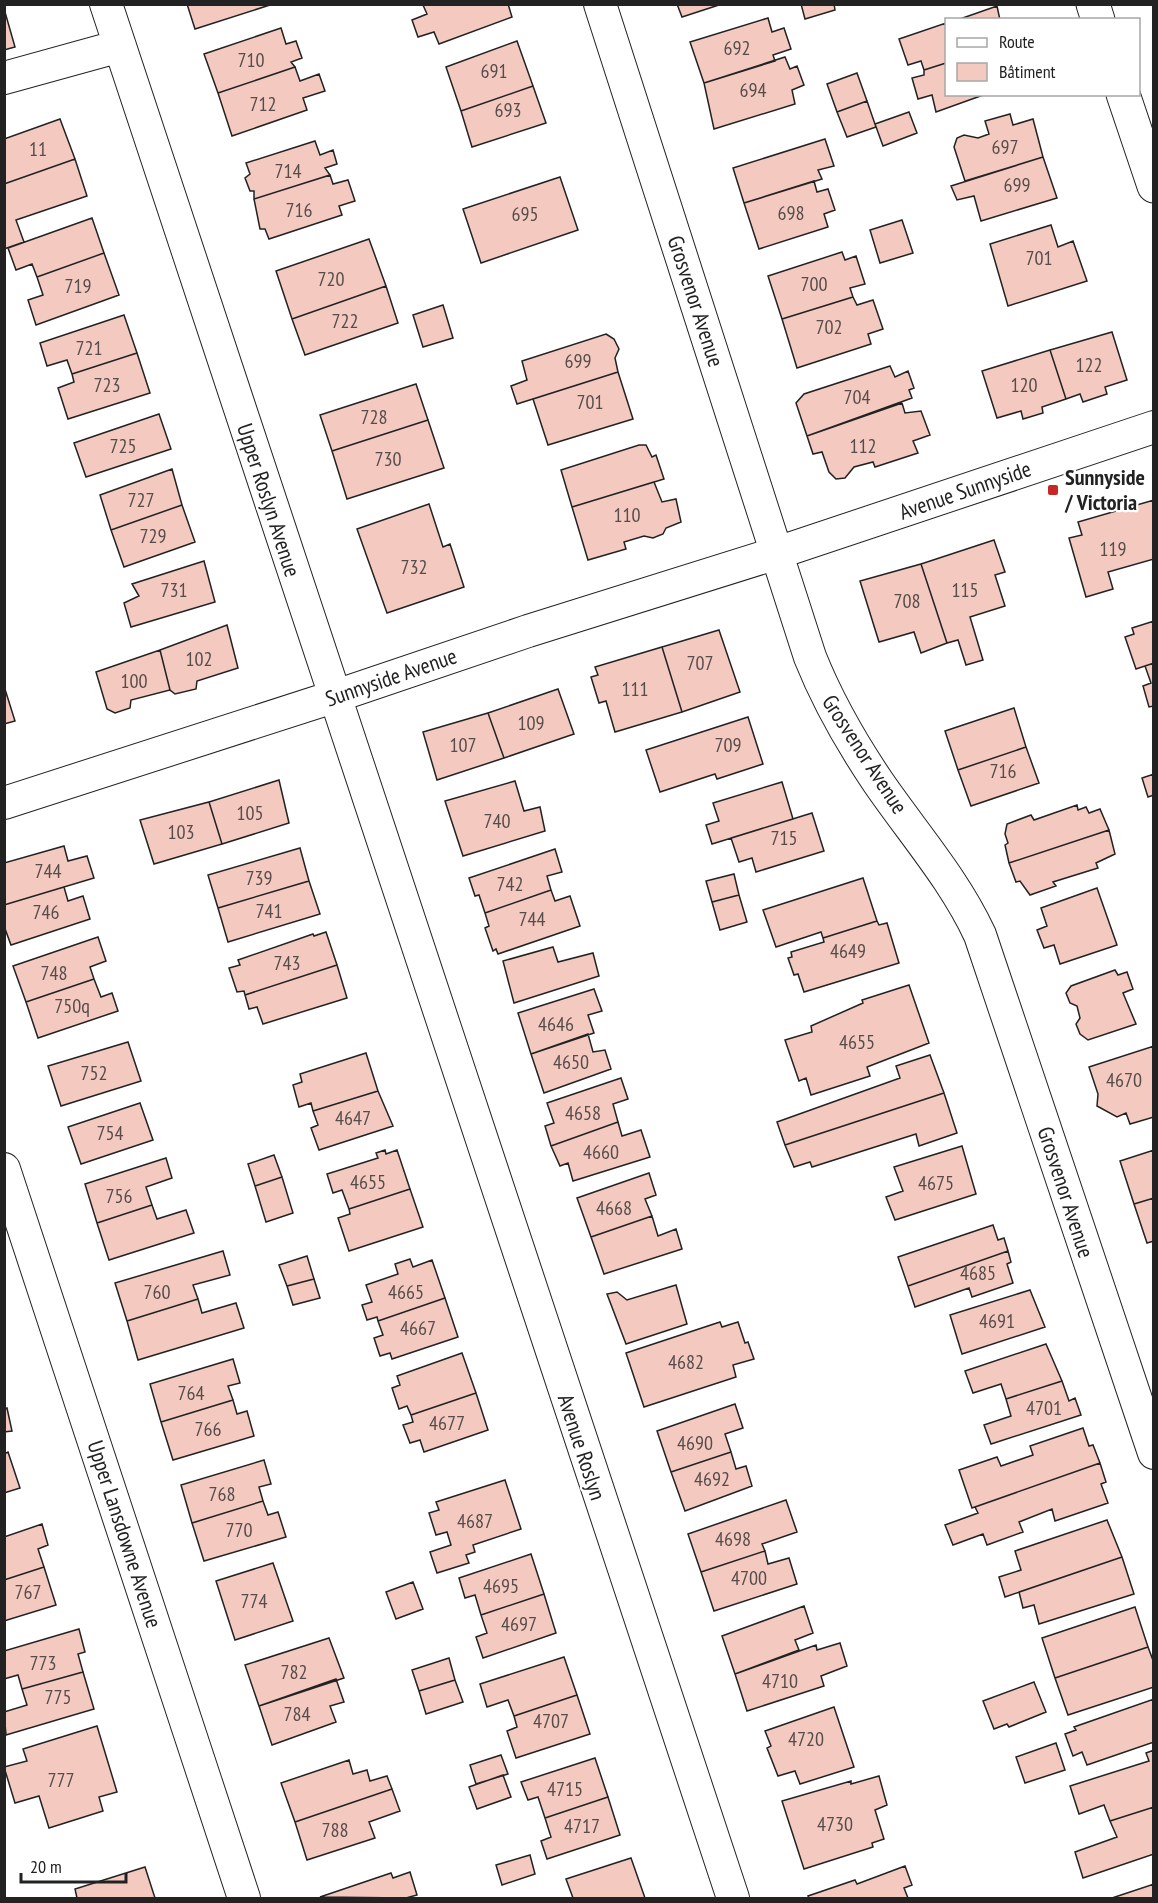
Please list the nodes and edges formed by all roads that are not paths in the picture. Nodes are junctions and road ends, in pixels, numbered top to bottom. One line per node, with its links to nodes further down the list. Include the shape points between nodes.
1 (106, 4): 3 (street, Upper Roslyn Avenue)
2 (600, 4): 8 (street, Grosvenor Avenue)
3 (120, 46): 4 (street); 9 (street, Upper Roslyn Avenue)
4 (4, 78)
5 (1124, 96): 6 (street)
6 (1154, 186)
7 (1154, 427): 8 (street, Avenue Sunnyside)
8 (777, 553): 9 (street, Sunnyside Avenue); 13 (street, Grosvenor Avenue, via 826,697 879,783 965,903 980,935)
9 (333, 697): 10 (street, Sunnyside Avenue); 11 (street, Upper Roslyn Avenue)
10 (4, 802)
11 (432, 995): 15 (street, Avenue Roslyn)
12 (4, 1169): 14 (street, Upper Lansdowne Avenue)
13 (1154, 1453)
14 (244, 1899)
15 (733, 1899)

